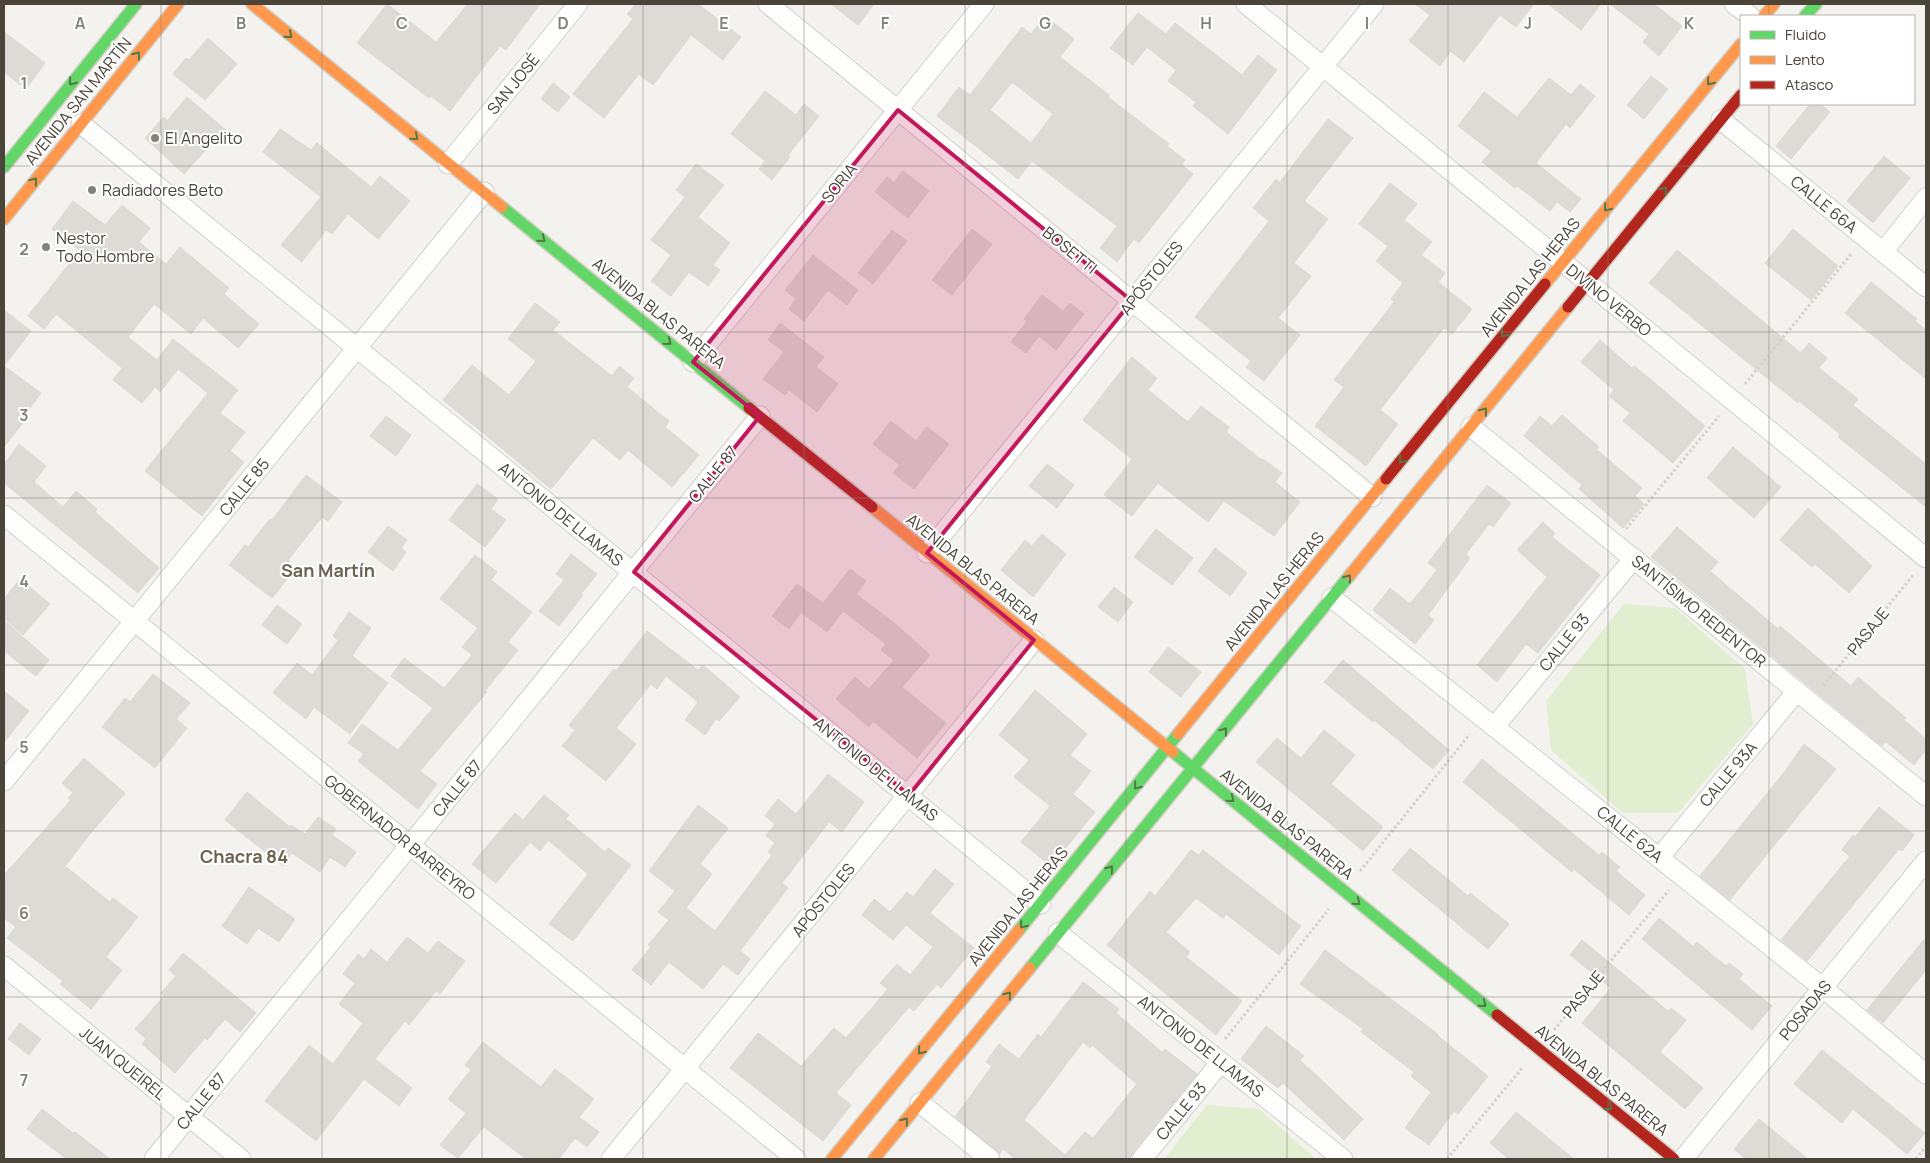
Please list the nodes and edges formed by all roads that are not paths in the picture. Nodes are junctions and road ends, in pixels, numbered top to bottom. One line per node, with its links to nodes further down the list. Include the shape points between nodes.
1 (136, 4): 22 (main road, AVENIDA SAN MARTÍN, one-way to 22)
2 (178, 4): 20 (main road, AVENIDA SAN MARTÍN, one-way to 2)
3 (252, 4): 21 (main road, AVENIDA BLAS PARERA, one-way to 21)
4 (578, 4): 21 (street, SAN JOSÉ)
5 (768, 4): 18 (street, BOSETTI)
6 (984, 4): 18 (street, SORIA)
7 (1246, 4): 16 (street, DIVINO VERBO)
8 (1374, 4): 16 (street, APÓSTOLES)
9 (1734, 4): 12 (street)
10 (1774, 4): 13 (main road)
11 (1816, 4): 14 (main road)
12 (1749, 15)
13 (1765, 15)
14 (1807, 15)
15 (1740, 45): 27 (main road, AVENIDA LAS HERAS, one-way to 27)
16 (1323, 66): 27 (street, DIVINO VERBO); 30 (street, APÓSTOLES)
17 (1740, 96): 19 (main road)
18 (898, 110): 30 (street, BOSETTI); 32 (street, SORIA)
19 (1720, 120): 26 (street, CALLE 66A); 28 (main road, one-way to 19)
20 (81, 124): 25 (main road, AVENIDA SAN MARTÍN, one-way to 20); 31 (street, ANTONIO DE LLAMAS)
21 (448, 164): 23 (main road, AVENIDA BLAS PARERA)
22 (4, 167)
23 (484, 192): 31 (street, CALLE 85); 32 (main road, AVENIDA BLAS PARERA, one-way to 32)
24 (1926, 198): 26 (street)
25 (4, 219)
26 (1883, 252): 29 (street, CALLE 66A)
27 (1563, 262): 28 (street, DIVINO VERBO); 35 (main road, AVENIDA LAS HERAS, one-way to 35)
28 (1589, 283): 34 (main road, one-way to 28); 39 (street, DIVINO VERBO)
29 (1926, 287)
30 (1132, 301): 35 (street, BOSETTI); 37 (street, APÓSTOLES)
31 (358, 348): 40 (street, ANTONIO DE LLAMAS); 42 (street, CALLE 85)
32 (693, 362): 33 (main road, AVENIDA BLAS PARERA)
33 (760, 416): 37 (main road, AVENIDA BLAS PARERA); 40 (street, CALLE 87)
34 (1471, 427): 38 (street, SANTÍSIMO REDENTOR); 41 (main road, one-way to 34)
35 (1372, 497): 46 (main road, AVENIDA LAS HERAS)
36 (4, 515): 42 (street, GOBERNADOR BARREYRO)
37 (928, 553): 43 (main road, AVENIDA BLAS PARERA)
38 (1634, 558): 44 (street, SANTÍSIMO REDENTOR); 45 (street, CALLE 93)
39 (1923, 562)
40 (634, 572): 49 (street, ANTONIO DE LLAMAS); 51 (street, CALLE 87)
41 (1332, 598): 45 (street, CALLE 62A); 47 (main road, one-way to 41)
42 (134, 621): 48 (street, CALLE 85); 51 (street, GOBERNADOR BARREYRO)
43 (1034, 640): 46 (main road, AVENIDA BLAS PARERA); 49 (street, APÓSTOLES)
44 (1804, 696): 50 (street, SANTÍSIMO REDENTOR); 52 (street, CALLE 93A)
45 (1495, 726): 52 (street, CALLE 62A)
46 (1168, 748): 47 (main road, AVENIDA BLAS PARERA); 54 (main road, AVENIDA LAS HERAS, one-way to 54)
47 (1193, 768): 55 (main road, one-way to 47); 72 (main road, AVENIDA BLAS PARERA, one-way to 72)
48 (4, 781)
49 (909, 795): 54 (street, ANTONIO DE LLAMAS); 59 (street, APÓSTOLES)
50 (1926, 796)
51 (411, 845): 59 (street, GOBERNADOR BARREYRO); 62 (street, CALLE 87)
52 (1659, 858): 57 (street, CALLE 62A)
53 (1926, 861): 57 (street, POSADAS)
54 (1041, 904): 67 (main road, AVENIDA LAS HERAS, one-way to 67)
55 (1058, 933): 58 (street, ANTONIO DE LLAMAS); 61 (main road, one-way to 55)
56 (4, 966): 62 (street, JUAN QUEIREL)
57 (1823, 988): 60 (street, CALLE 62A); 73 (street, POSADAS)
58 (1221, 1062): 70 (street, CALLE 93); 71 (street, ANTONIO DE LLAMAS)
59 (685, 1068): 65 (street, APÓSTOLES); 66 (street, GOBERNADOR BARREYRO)
60 (1926, 1074)
61 (920, 1103): 68 (main road, one-way to 61); 69 (street)
62 (188, 1116): 63 (street, CALLE 87); 64 (street, JUAN QUEIREL)
63 (154, 1159)
64 (241, 1159)
65 (611, 1159)
66 (796, 1159)
67 (832, 1159)
68 (874, 1159)
69 (990, 1159)
70 (1142, 1159)
71 (1343, 1159)
72 (1674, 1159)
73 (1684, 1159)

